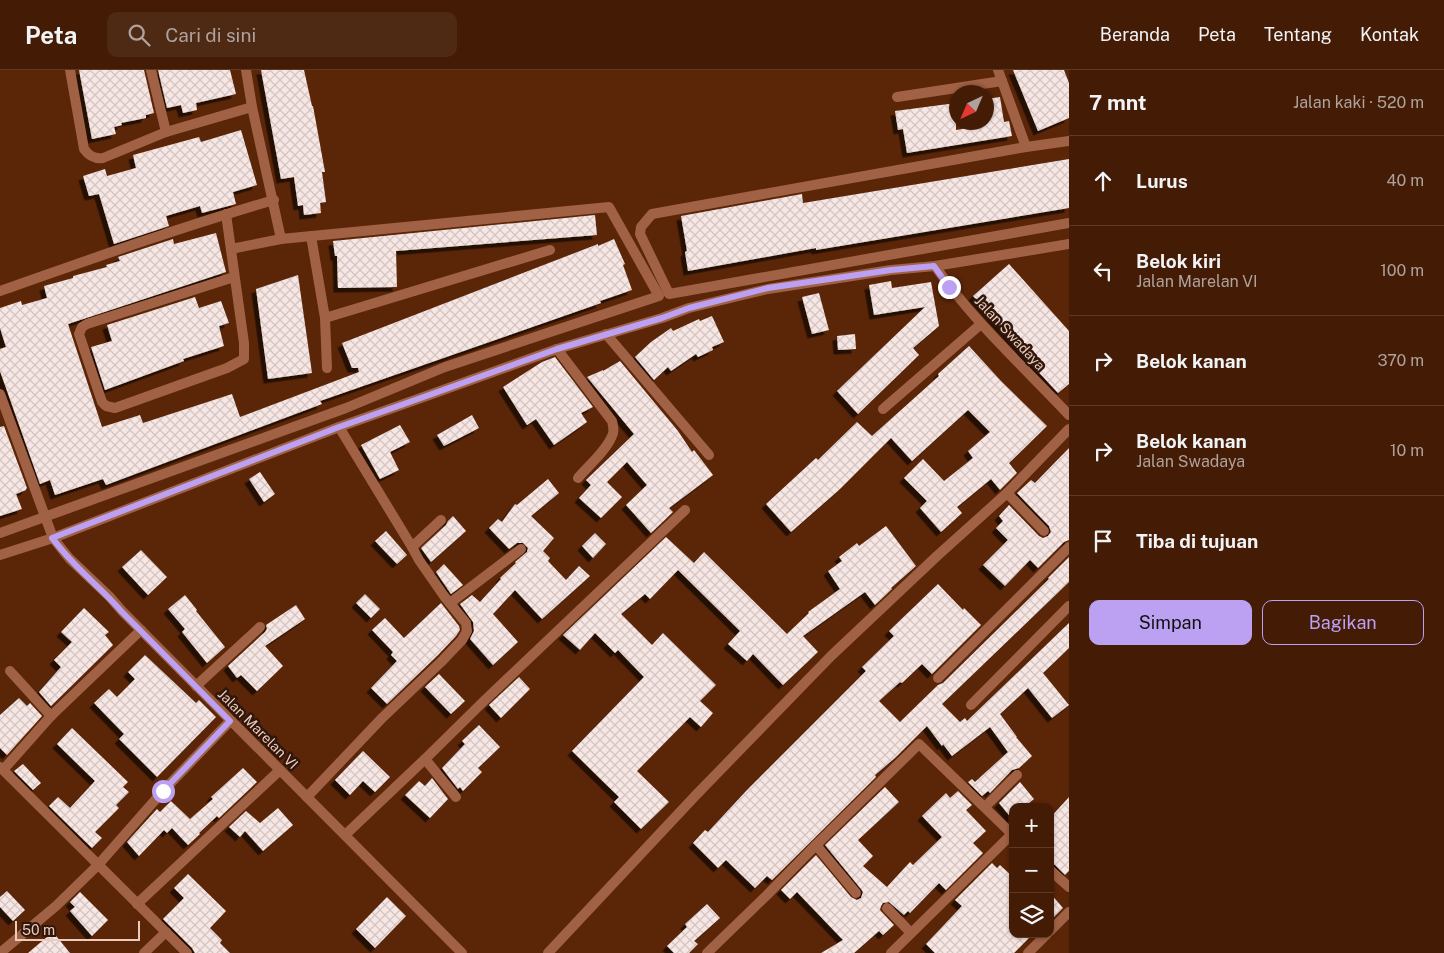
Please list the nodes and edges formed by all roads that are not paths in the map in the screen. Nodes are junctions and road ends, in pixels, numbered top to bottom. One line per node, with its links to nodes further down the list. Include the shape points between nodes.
1 (70, 70): 8 (street, via 84,149 94,158 103,158)
2 (151, 70): 8 (street)
3 (246, 70): 7 (street)
4 (998, 70): 5 (street)
5 (1002, 81): 6 (street); 10 (street)
6 (897, 97)
7 (252, 107): 8 (street); 11 (street)
8 (166, 132)
9 (1069, 141): 10 (street)
10 (1026, 147): 13 (street, via 652,214 641,227 640,234 669,294)
11 (274, 200): 12 (street); 15 (street)
12 (226, 214): 17 (street); 21 (street)
13 (1069, 223)
14 (311, 236): 15 (street); 22 (street); 36 (street, via 609,207 659,296 445,367 346,408)
15 (282, 238): 17 (street)
16 (1069, 244): 19 (street)
17 (230, 248): 20 (street)
18 (550, 250): 22 (street)
19 (934, 266): 23 (street, Jalan Swadaya); 24 (street, via 768,288)
20 (234, 278): 20 (street, via 82,327 80,334 102,402 115,408 244,359)
21 (0, 292)
22 (325, 318): 26 (street)
23 (981, 324): 28 (street); 29 (street, Jalan Swadaya)
24 (606, 334): 25 (street); 32 (street)
25 (557, 349): 30 (street); 33 (street, via 612,420 614,428 606,446)
26 (328, 368)
27 (0, 394): 36 (street, Jalan Marelan VI)
28 (883, 409)
29 (1069, 415)
30 (339, 427): 40 (street); 41 (street)
31 (1069, 429): 34 (street)
32 (709, 456)
33 (578, 478)
34 (1007, 493): 38 (street); 81 (street, via 831,656)
35 (684, 510): 55 (street)
36 (44, 517): 39 (street); 40 (street, Jalan Marelan VI)
37 (441, 520): 41 (street)
38 (1044, 530)
39 (0, 533)
40 (52, 538): 44 (street); 48 (street, Jalan Marelan VI)
41 (412, 547): 45 (street)
42 (1069, 547): 50 (street)
43 (521, 549): 45 (street)
44 (0, 555)
45 (450, 602): 60 (street, via 466,624 467,632 462,640 382,717)
46 (1069, 606): 52 (street)
47 (260, 627): 51 (street)
48 (141, 630): 51 (street, Jalan Marelan VI); 53 (street)
49 (10, 671): 53 (street)
50 (938, 678)
51 (196, 686): 54 (street, Jalan Marelan VI)
52 (971, 706)
53 (51, 716): 56 (street)
54 (230, 721): 57 (street, Jalan Marelan VI); 66 (street)
55 (426, 759): 59 (street); 63 (street)
56 (2, 769): 66 (street)
57 (280, 770): 60 (street, Jalan Marelan VI); 70 (street)
58 (1017, 775): 61 (street)
59 (456, 796)
60 (307, 797): 63 (street, Jalan Marelan VI)
61 (985, 807): 62 (street); 65 (street, via 919,744)
62 (1009, 831)
63 (345, 835): 80 (street, Jalan Marelan VI)
64 (1009, 837): 75 (street)
65 (816, 845): 69 (street); 82 (street)
66 (98, 865): 70 (street); 77 (street, via 56,906)
67 (1054, 873): 68 (street)
68 (1068, 883)
69 (856, 894)
70 (137, 904): 74 (street)
71 (887, 908): 75 (street)
72 (1069, 912): 73 (street)
73 (1054, 927)
74 (166, 932): 78 (street); 79 (street)
75 (911, 933): 83 (street)
76 (1043, 938): 84 (street)
77 (0, 952)
78 (144, 953)
79 (187, 953)
80 (462, 953)
81 (548, 953)
82 (707, 953)
83 (891, 953)
84 (1028, 953)

